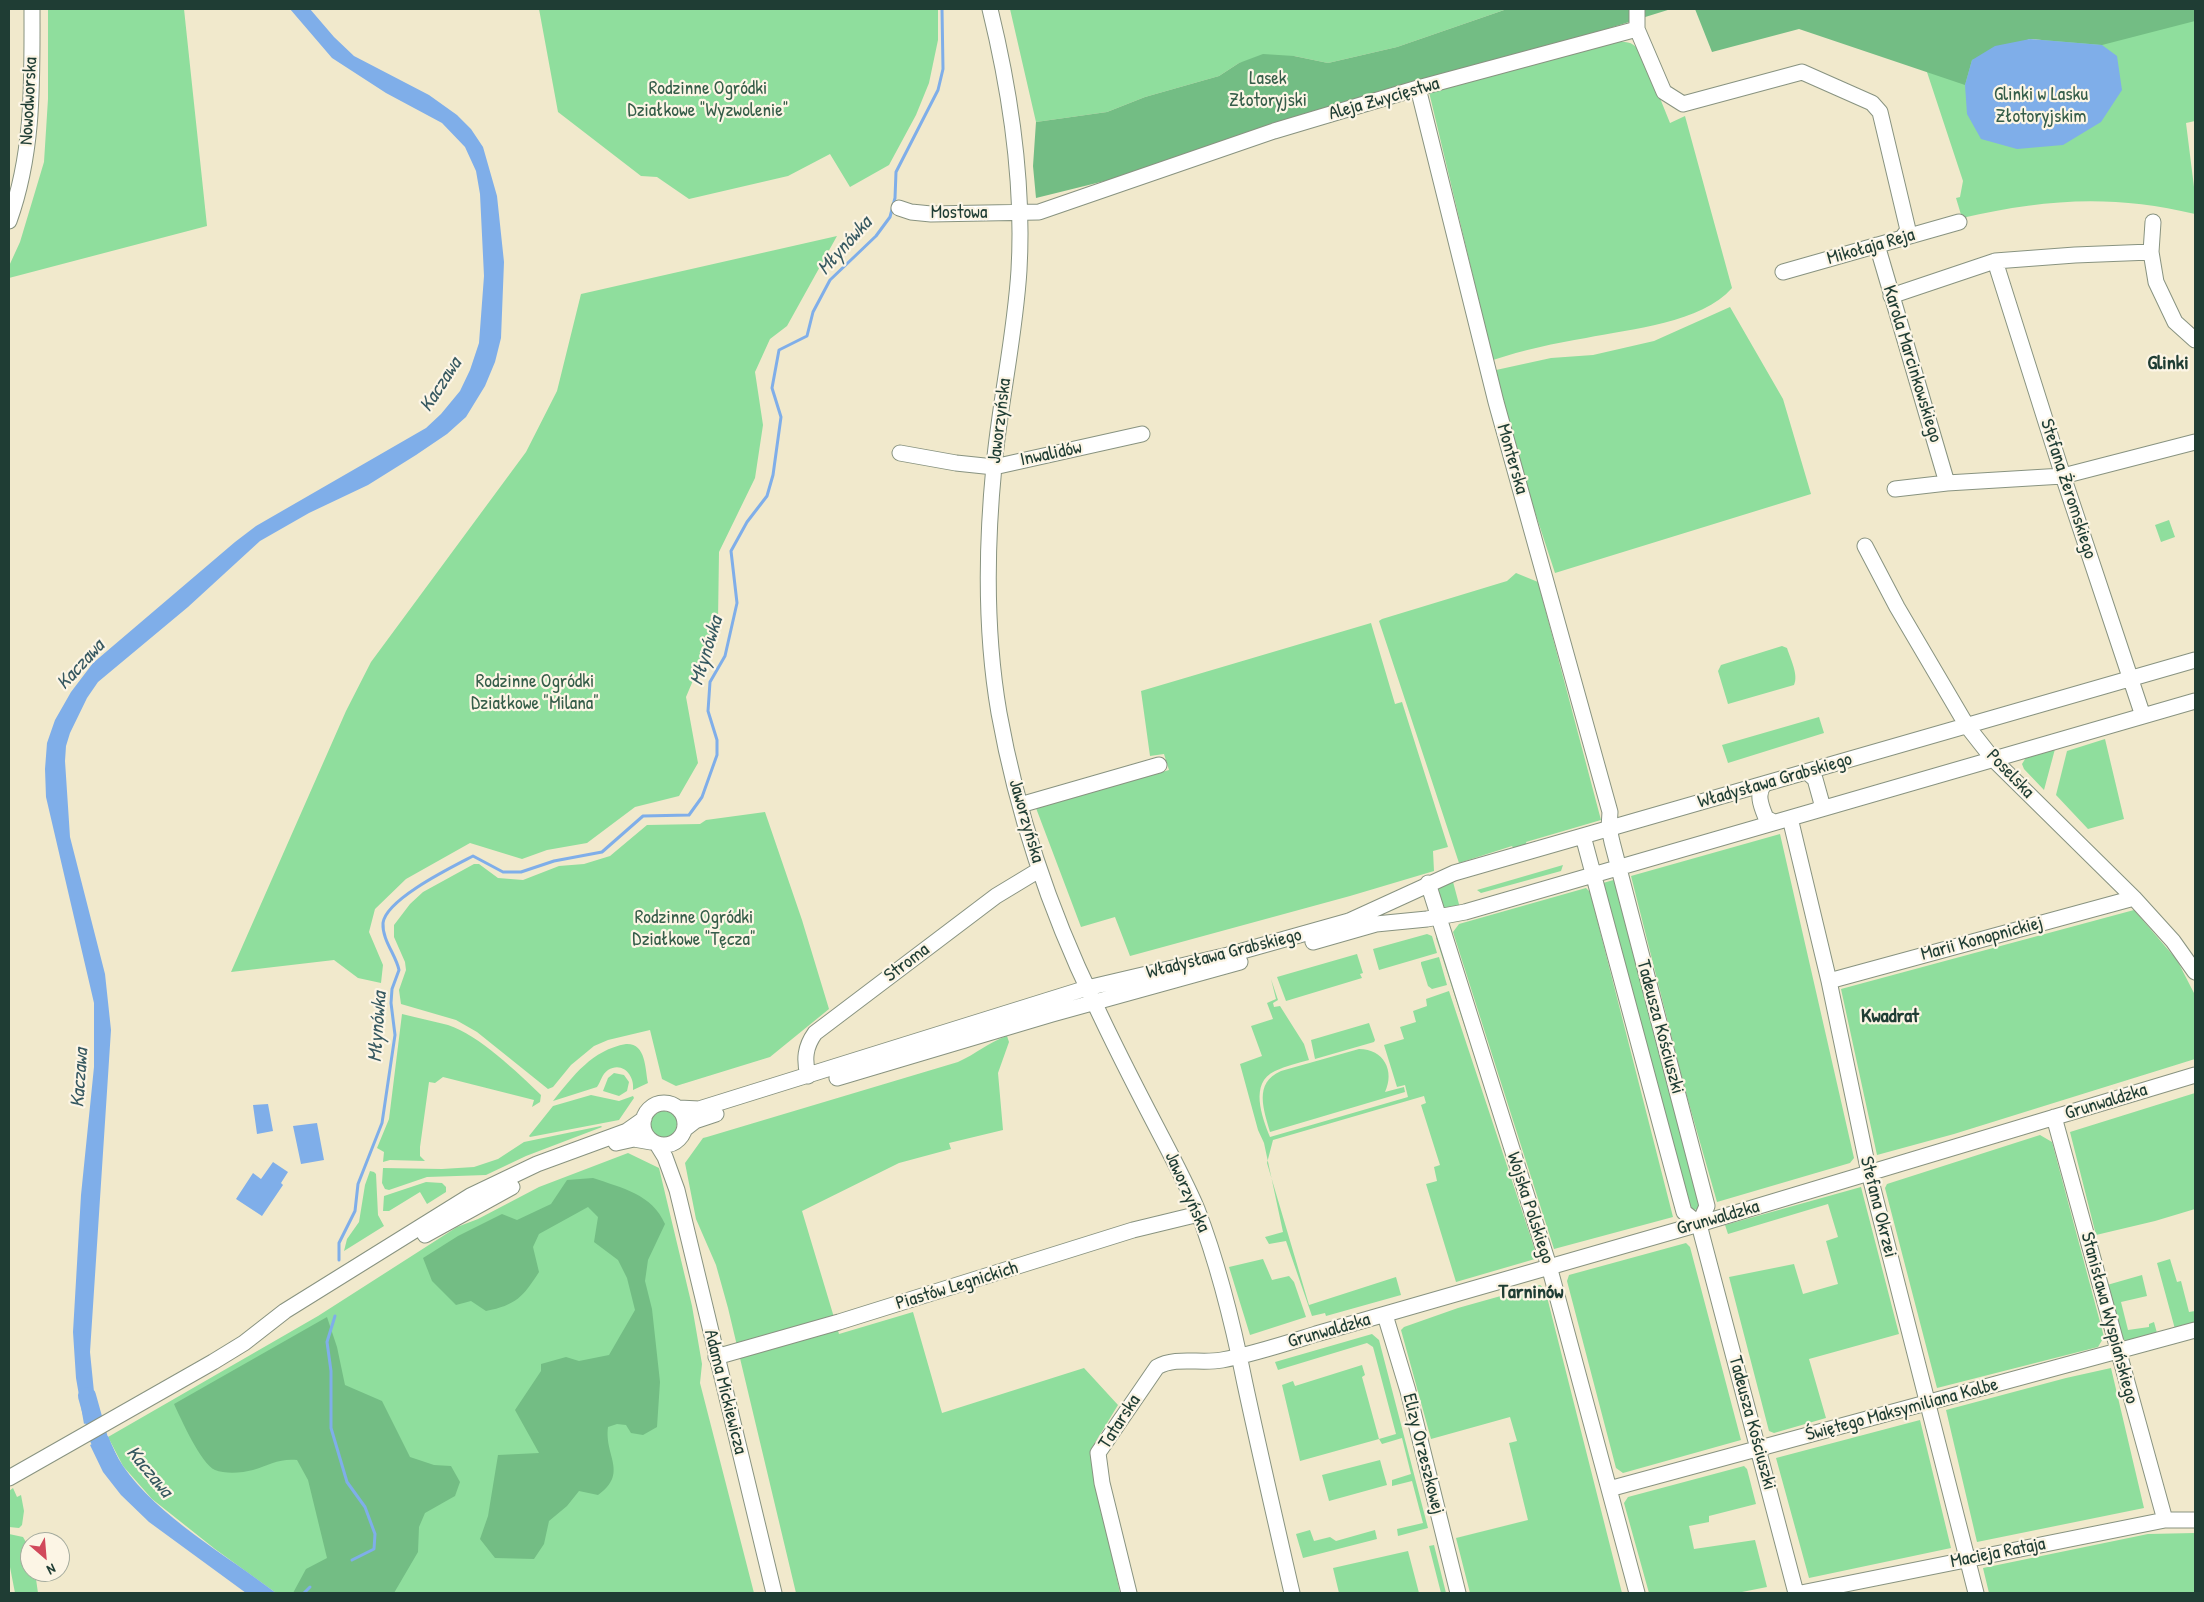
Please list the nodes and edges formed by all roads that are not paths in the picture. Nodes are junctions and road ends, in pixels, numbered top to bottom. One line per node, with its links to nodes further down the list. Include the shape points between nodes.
1 (32, 9): 8 (street, Nowodworska, via 28,147)
2 (990, 9): 7 (street, Jaworzyńska, via 1010,107)
3 (1638, 9): 4 (street)
4 (1636, 29): 5 (street, Aleja Zwycięstwa); 11 (street, via 1664,92 1683,104 1802,72 1872,103 1880,112 1908,230)
5 (1418, 88): 7 (street, Aleja Zwycięstwa, via 1274,131 1039,212); 39 (street, Monterska, via 1496,402 1610,812)
6 (899, 208): 7 (street, Mostowa, via 931,214)
7 (1020, 213): 21 (street, Jaworzyńska, via 1016,299)
8 (9, 221)
9 (1959, 222): 11 (street, Mikołaja Reja)
10 (2153, 222): 13 (street)
11 (1901, 239): 12 (street, Mikołaja Reja)
12 (1877, 245): 15 (street, Mikołaja Reja); 16 (street, Karola Marcinkowskiego)
13 (2151, 252): 14 (street); 17 (street, via 2156,282 2175,322)
14 (1995, 261): 16 (street); 22 (street, Stefana Żeromskiego)
15 (1783, 272)
16 (1890, 296): 23 (street, Karola Marcinkowskiego)
17 (2195, 340)
18 (1142, 434): 21 (street, Inwalidów)
19 (2195, 442): 22 (street)
20 (900, 453): 21 (street, Inwalidów)
21 (994, 466): 35 (street, Jaworzyńska, via 989,556 990,623 998,708)
22 (2063, 476): 23 (street); 27 (street, Stefana Żeromskiego)
23 (1947, 483): 24 (street)
24 (1896, 489)
25 (1865, 546): 30 (street, Poselska)
26 (2195, 660): 27 (street, Władysława Grabskiego)
27 (2131, 679): 29 (street, Stefana Żeromskiego); 30 (street, Władysława Grabskiego)
28 (2195, 701): 29 (street, Władysława Grabskiego)
29 (2142, 716): 31 (street, Władysława Grabskiego)
30 (1967, 726): 31 (street, Poselska); 33 (street, Władysława Grabskiego)
31 (1993, 759): 36 (street, Władysława Grabskiego); 45 (street, Poselska)
32 (1160, 765): 35 (street)
33 (1806, 772): 34 (street, Władysława Grabskiego); 36 (street, via 1815,779 1822,804)
34 (1765, 784): 38 (street, via 1760,788 1759,796 1766,818); 39 (street, Władysława Grabskiego)
35 (1020, 806): 42 (street, Jaworzyńska)
36 (1818, 810): 37 (street, Władysława Grabskiego)
37 (1790, 818): 38 (street, Władysława Grabskiego); 49 (street, Stefana Okrzei)
38 (1774, 822): 41 (street, Władysława Grabskiego)
39 (1609, 828): 40 (street, Władysława Grabskiego); 41 (street, Tadeusza Kościuszki)
40 (1583, 836): 43 (street, Tadeusza Kościuszki); 44 (street, Władysława Grabskiego)
41 (1619, 867): 43 (street, Władysława Grabskiego); 54 (street, Tadeusza Kościuszki)
42 (1039, 870): 50 (street, Jaworzyńska); 53 (street, Stroma, via 996,896 815,1033 806,1048)
43 (1594, 874): 46 (street, Władysława Grabskiego); 55 (street, Tadeusza Kościuszki)
44 (1428, 883): 46 (street, Wojska Polskiego); 47 (street, Władysława Grabskiego)
45 (2134, 898): 48 (street, Poselska, via 2173,941); 49 (street, Marii Konopnickiej)
46 (1438, 917): 47 (street, Władysława Grabskiego); 66 (street, Wojska Polskiego)
47 (1361, 922): 50 (street, Władysława Grabskiego); 51 (street, Władysława Grabskiego)
48 (2195, 972)
49 (1829, 981): 61 (street, Stefana Okrzei)
50 (1088, 988): 51 (street, Jaworzyńska); 53 (street, Władysława Grabskiego)
51 (1094, 1002): 59 (street, Władysława Grabskiego, via 708,1116 695,1121); 63 (street, Jaworzyńska)
52 (2195, 1075): 57 (street, Grunwaldzka)
53 (808, 1076): 56 (street, Władysława Grabskiego, via 699,1109)
54 (1680, 1100): 55 (street); 64 (street, Tadeusza Kościuszki, via 1707,1206)
55 (1656, 1107): 64 (street, Tadeusza Kościuszki, via 1684,1212)
56 (679, 1108): 58 (street, via 670,1103 659,1103 649,1110); 59 (street, via 685,1117)
57 (2054, 1117): 61 (street, Grunwaldzka); 69 (street, Stanisława Wyspiańskiego)
58 (644, 1119): 60 (street, via 644,1132); 65 (street, via 627,1131 568,1151 470,1196)
59 (682, 1134): 60 (street, via 669,1145); 62 (street, Adama Mickiewicza, via 675,1154)
60 (654, 1143): 62 (street, Adama Mickiewicza, via 666,1158); 65 (street, via 634,1138 550,1169)
61 (1869, 1173): 64 (street, Grunwaldzka); 72 (street, Stefana Okrzei)
62 (677, 1190): 71 (street, Adama Mickiewicza)
63 (1199, 1214): 70 (street, Jaworzyńska); 71 (street, Piastów Legnickich, via 1133,1230)
64 (1699, 1224): 66 (street, Grunwaldzka); 73 (street, Tadeusza Kościuszki)
65 (400, 1244): 74 (street, via 290,1320)
66 (1549, 1266): 67 (street, Grunwaldzka); 75 (street, Wojska Polskiego)
67 (1385, 1315): 70 (street, Grunwaldzka); 82 (street, Elizy Orzeszkowej, via 1408,1391)
68 (2195, 1330): 69 (street, Świętego Maksymiliana Kolbe)
69 (2118, 1351): 72 (street, Świętego Maksymiliana Kolbe); 76 (street, Stanisława Wyspiańskiego)
70 (1240, 1356): 80 (street, Tatarska, via 1205,1362 1166,1362 1157,1367 1098,1453 1102,1483); 81 (street, Jaworzyńska)
71 (716, 1357): 79 (street, Adama Mickiewicza)
72 (1928, 1404): 73 (street, Świętego Maksymiliana Kolbe); 78 (street, Stefana Okrzei)
73 (1759, 1449): 75 (street, Świętego Maksymiliana Kolbe); 84 (street, Tadeusza Kościuszki)
74 (10, 1477)
75 (1609, 1489): 83 (street, Wojska Polskiego)
76 (2164, 1520): 77 (street, Macieja Rataja); 78 (street, Macieja Rataja)
77 (2195, 1520)
78 (1967, 1560): 85 (street, Macieja Rataja); 86 (street, Stefana Okrzei)
79 (774, 1593)
80 (1129, 1593)
81 (1292, 1593)
82 (1458, 1593)
83 (1637, 1593)
84 (1796, 1593)
85 (1801, 1593)
86 (1976, 1593)

